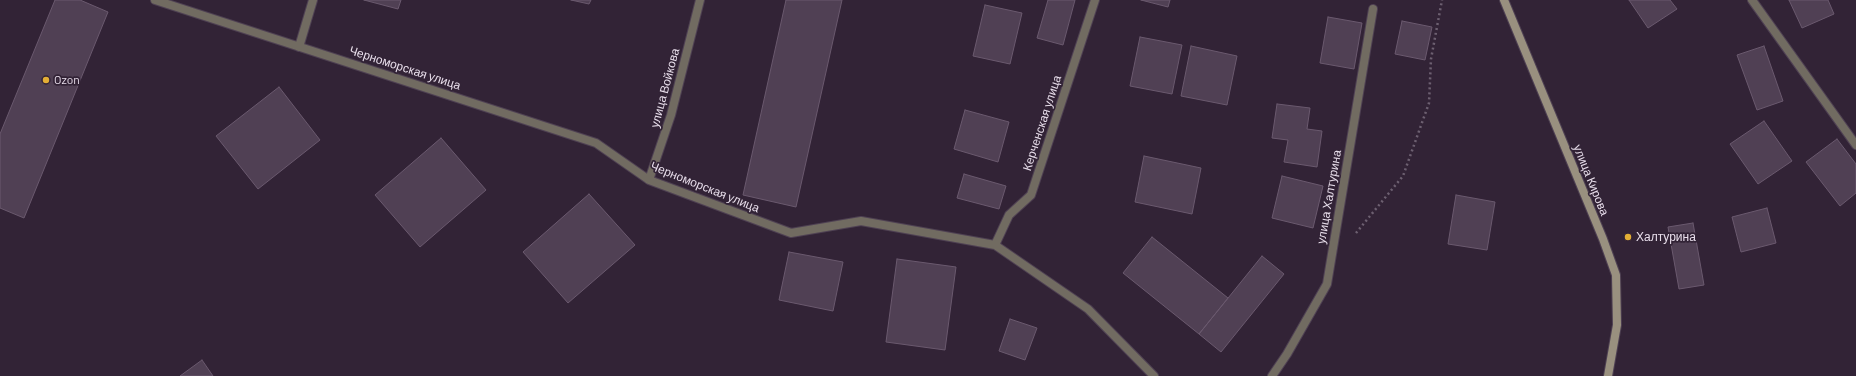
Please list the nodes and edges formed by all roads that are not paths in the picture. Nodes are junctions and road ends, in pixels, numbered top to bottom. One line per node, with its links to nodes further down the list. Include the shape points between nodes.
1 (155, 0): 8 (street, Черноморская улица)
2 (312, 0): 8 (street)
3 (700, 0): 10 (street, улица Войкова, via 672,115)
4 (1095, 0): 11 (street, Керченская улица, via 1031,195 1009,215)
5 (1504, 0): 14 (main road, улица Кирова, via 1616,275 1617,325)
6 (1752, 0): 9 (street)
7 (1373, 9): 13 (street, улица Халтурина, via 1327,284)
8 (299, 47): 10 (street, Черноморская улица, via 596,143)
9 (1856, 145)
10 (650, 180): 11 (street, Черноморская улица, via 791,233 861,221)
11 (995, 245): 12 (street, Черноморская улица, via 1088,309)
12 (1154, 376)
13 (1272, 376)
14 (1608, 376)

